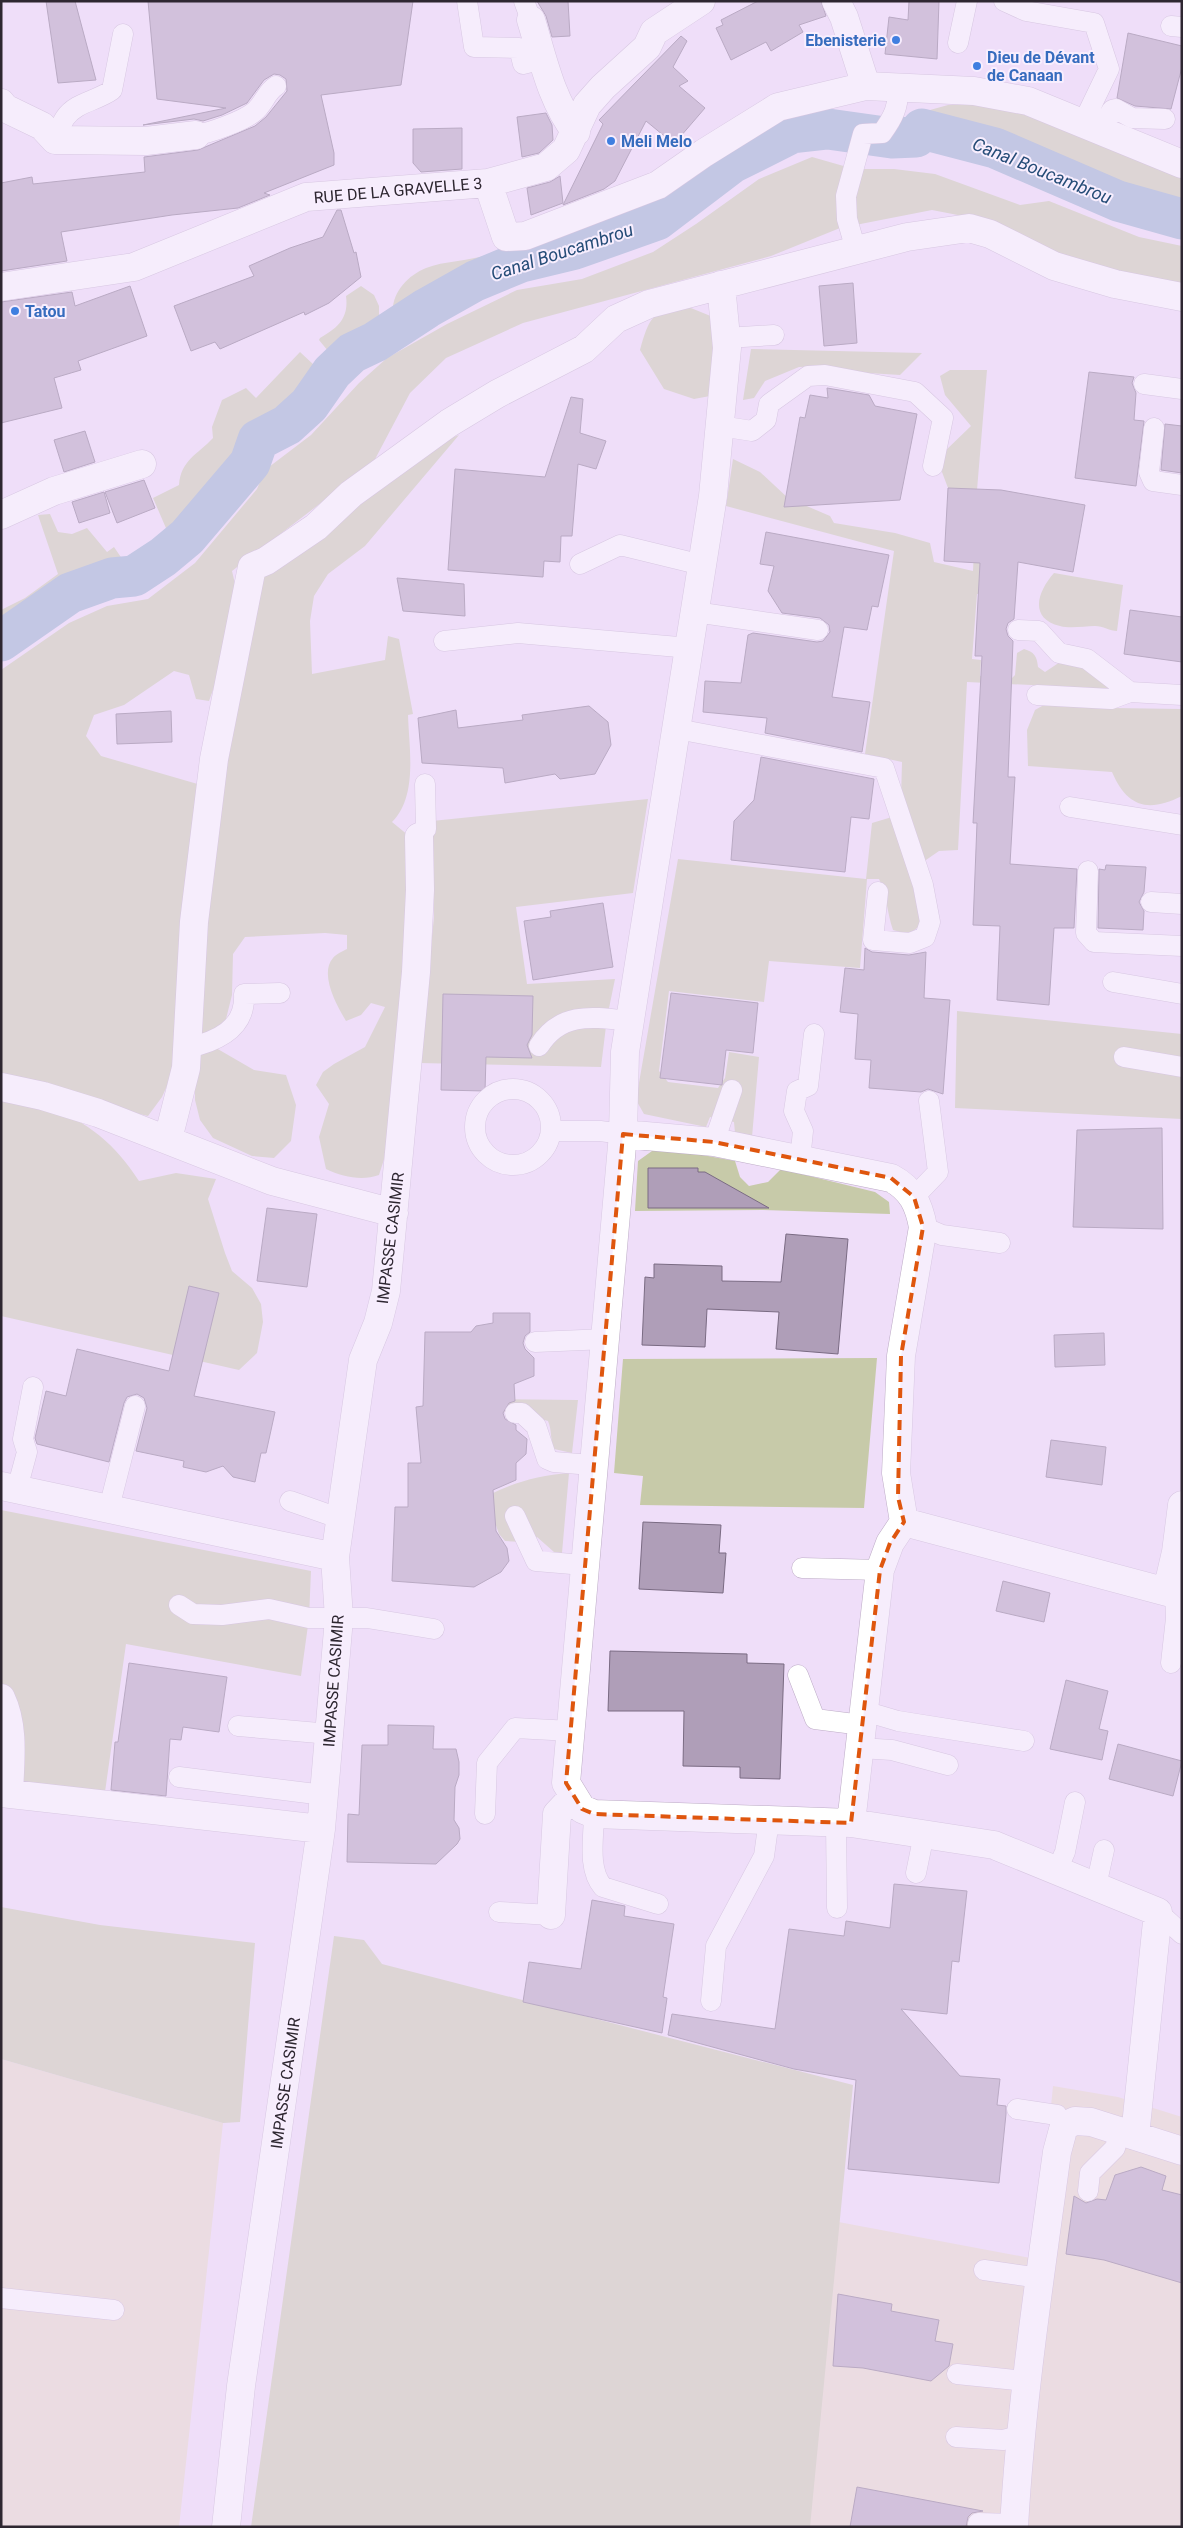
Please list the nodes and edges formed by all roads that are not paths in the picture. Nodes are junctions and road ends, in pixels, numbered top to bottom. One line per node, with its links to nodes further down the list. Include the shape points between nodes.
1 (467, 1): 9 (lane, via 474,47 519,48 523,64)
2 (701, 1): 16 (street, RUE DE LA GRAVELLE 3, via 654,32 647,47 602,87 587,105)
3 (836, 1): 11 (street)
4 (967, 1): 8 (lane)
5 (1004, 1): 15 (lane, via 1026,11 1094,23 1109,69)
6 (527, 11): 9 (street)
7 (123, 34): 18 (lane, via 112,90 101,98 79,105 65,118)
8 (958, 43)
9 (543, 59): 16 (street, via 554,94)
10 (276, 86): 17 (lane, via 269,90 263,104 253,113)
11 (866, 86): 12 (street); 20 (street, via 778,108 704,152 658,185 524,236 506,236)
12 (898, 88): 15 (street, via 974,91 1019,100); 21 (lane, via 893,118 882,133 863,134 848,184 847,219)
13 (1, 103): 18 (street, via 42,126)
14 (1165, 119): 15 (lane, via 1132,118 1116,109)
15 (1091, 127): 19 (street)
16 (576, 132): 20 (street, RUE DE LA GRAVELLE 3, via 566,150 546,167)
17 (196, 135): 18 (street, via 146,141)
18 (55, 140)
19 (1182, 164)
20 (488, 183): 23 (street, RUE DE LA GRAVELLE 3, via 306,197 134,267)
21 (856, 250): 22 (street); 24 (street, via 906,237 969,228 990,234 1054,266 1116,284)
22 (721, 285): 26 (street); 61 (street, via 650,304 616,320 584,349 449,423 351,494 316,527 252,567 214,759 194,922)
23 (1, 287)
24 (1182, 297)
25 (774, 335): 26 (lane)
26 (726, 338): 29 (street)
27 (1144, 384): 28 (lane)
28 (1182, 389)
29 (720, 426): 32 (lane, via 752,431 766,420 769,404 808,376 825,375 915,392 943,418); 36 (street)
30 (1154, 428): 33 (lane, via 1149,472 1153,481)
31 (142, 464): 34 (street, via 54,491)
32 (934, 466)
33 (1182, 485)
34 (1, 515)
35 (580, 564): 36 (lane, via 620,545)
36 (702, 565): 37 (street)
37 (695, 612): 38 (lane); 41 (street)
38 (818, 630)
39 (1018, 630): 42 (lane, via 1039,631 1059,653 1087,659)
40 (444, 642): 41 (lane, via 518,633)
41 (690, 648): 45 (street)
42 (1130, 692): 43 (lane, via 1111,698); 44 (lane)
43 (1037, 695)
44 (1182, 695)
45 (678, 730): 51 (lane, via 884,768 923,885 930,922 925,936 910,943 874,940); 58 (street)
46 (425, 784): 49 (lane, via 426,829)
47 (1070, 807): 48 (lane)
48 (1182, 825)
49 (419, 836): 73 (street, IMPASSE CASIMIR, via 416,972)
50 (1088, 871): 54 (lane, via 1086,933 1094,942)
51 (878, 892)
52 (1151, 902): 53 (lane)
53 (1182, 904)
54 (1182, 946)
55 (1113, 982): 57 (lane)
56 (280, 993): 61 (lane, via 244,994 245,1001 236,1027 217,1039)
57 (1182, 994)
58 (630, 1021): 60 (lane, via 606,1018 568,1020 549,1030); 68 (street, via 625,1052)
59 (814, 1034): 71 (lane, via 808,1086 797,1091 794,1111 803,1131)
60 (539, 1046)
61 (187, 1048): 69 (street, via 186,1068)
62 (1124, 1057): 63 (lane)
63 (1182, 1067)
64 (1, 1087): 69 (street, via 52,1098)
65 (732, 1090): 70 (lane)
66 (929, 1101): 72 (lane, via 938,1172)
67 (551, 1131): 68 (lane)
68 (624, 1134): 70 (street); 76 (street)
69 (168, 1139): 73 (street, via 272,1181)
70 (714, 1142): 71 (street)
71 (800, 1160): 72 (street, via 892,1178 904,1185)
72 (914, 1197): 74 (street)
73 (394, 1214): 87 (street, IMPASSE CASIMIR, via 386,1291 378,1323 363,1360)
74 (923, 1227): 75 (lane, via 942,1235); 88 (street, via 901,1356 896,1473)
75 (1000, 1242)
76 (607, 1339): 77 (lane); 81 (street)
77 (535, 1342)
78 (33, 1387): 82 (lane, via 23,1439 27,1452)
79 (135, 1406): 85 (lane)
80 (514, 1413): 81 (lane, via 522,1413 536,1426 547,1459)
81 (592, 1465): 90 (street)
82 (9, 1487): 85 (street)
83 (290, 1501): 87 (lane)
84 (1182, 1505): 93 (street)
85 (109, 1508): 89 (street)
86 (515, 1516): 90 (lane, via 536,1561)
87 (341, 1519): 89 (street, IMPASSE CASIMIR)
88 (904, 1522): 92 (street, via 890,1543); 93 (street)
89 (335, 1557): 95 (street, IMPASSE CASIMIR)
90 (584, 1565): 102 (street)
91 (802, 1568): 92 (lane)
92 (880, 1570): 101 (street)
93 (1174, 1594): 97 (lane, via 1176,1618)
94 (179, 1605): 95 (lane, via 193,1614 269,1609 309,1618)
95 (339, 1618): 96 (lane, via 367,1618); 103 (street, IMPASSE CASIMIR)
96 (434, 1629)
97 (1171, 1663)
98 (798, 1675): 101 (lane, via 815,1719)
99 (1, 1698): 107 (street, via 7,1710 10,1743)
100 (238, 1726): 103 (lane)
101 (862, 1728): 104 (lane, via 898,1721); 105 (lane, via 892,1750); 114 (street)
102 (571, 1731): 109 (street, via 566,1783); 111 (lane, via 515,1728 487,1763)
103 (330, 1734): 108 (street, IMPASSE CASIMIR)
104 (1024, 1741)
105 (948, 1765)
106 (179, 1777): 108 (lane)
107 (5, 1793): 115 (street)
108 (324, 1795): 115 (street, IMPASSE CASIMIR)
109 (573, 1797): 112 (street, via 582,1809); 125 (street, via 557,1814)
110 (1075, 1802): 118 (lane, via 1065,1852)
111 (485, 1814)
112 (594, 1814): 113 (street); 121 (lane, via 593,1865 596,1880 603,1887)
113 (769, 1820): 114 (street); 127 (lane, via 764,1856 716,1946)
114 (844, 1822): 116 (street); 122 (lane)
115 (321, 1829): 142 (street, IMPASSE CASIMIR, via 241,2386)
116 (924, 1834): 118 (street, via 994,1845); 119 (lane)
117 (1104, 1850): 120 (lane)
118 (1057, 1870): 120 (street)
119 (916, 1874)
120 (1096, 1886): 124 (street)
121 (658, 1904)
122 (837, 1908)
123 (498, 1912): 125 (lane)
124 (1158, 1912): 126 (lane); 130 (street)
125 (551, 1915)
126 (1182, 1934)
127 (711, 2001)
128 (1017, 2109): 129 (lane, via 1057,2115)
129 (1064, 2126): 130 (street, via 1076,2121 1091,2122); 134 (street, via 1057,2152)
130 (1127, 2133): 131 (street); 132 (lane, via 1104,2161 1094,2166)
131 (1182, 2151)
132 (1088, 2191)
133 (984, 2270): 134 (lane)
134 (1040, 2278): 138 (street)
135 (1, 2298): 136 (lane)
136 (114, 2310)
137 (957, 2374): 138 (lane)
138 (1026, 2381): 139 (street)
139 (1019, 2436): 140 (lane, via 1003,2440); 141 (street)
140 (956, 2437)
141 (1014, 2525): 143 (lane, via 978,2523)
142 (226, 2527)
143 (978, 2527)

